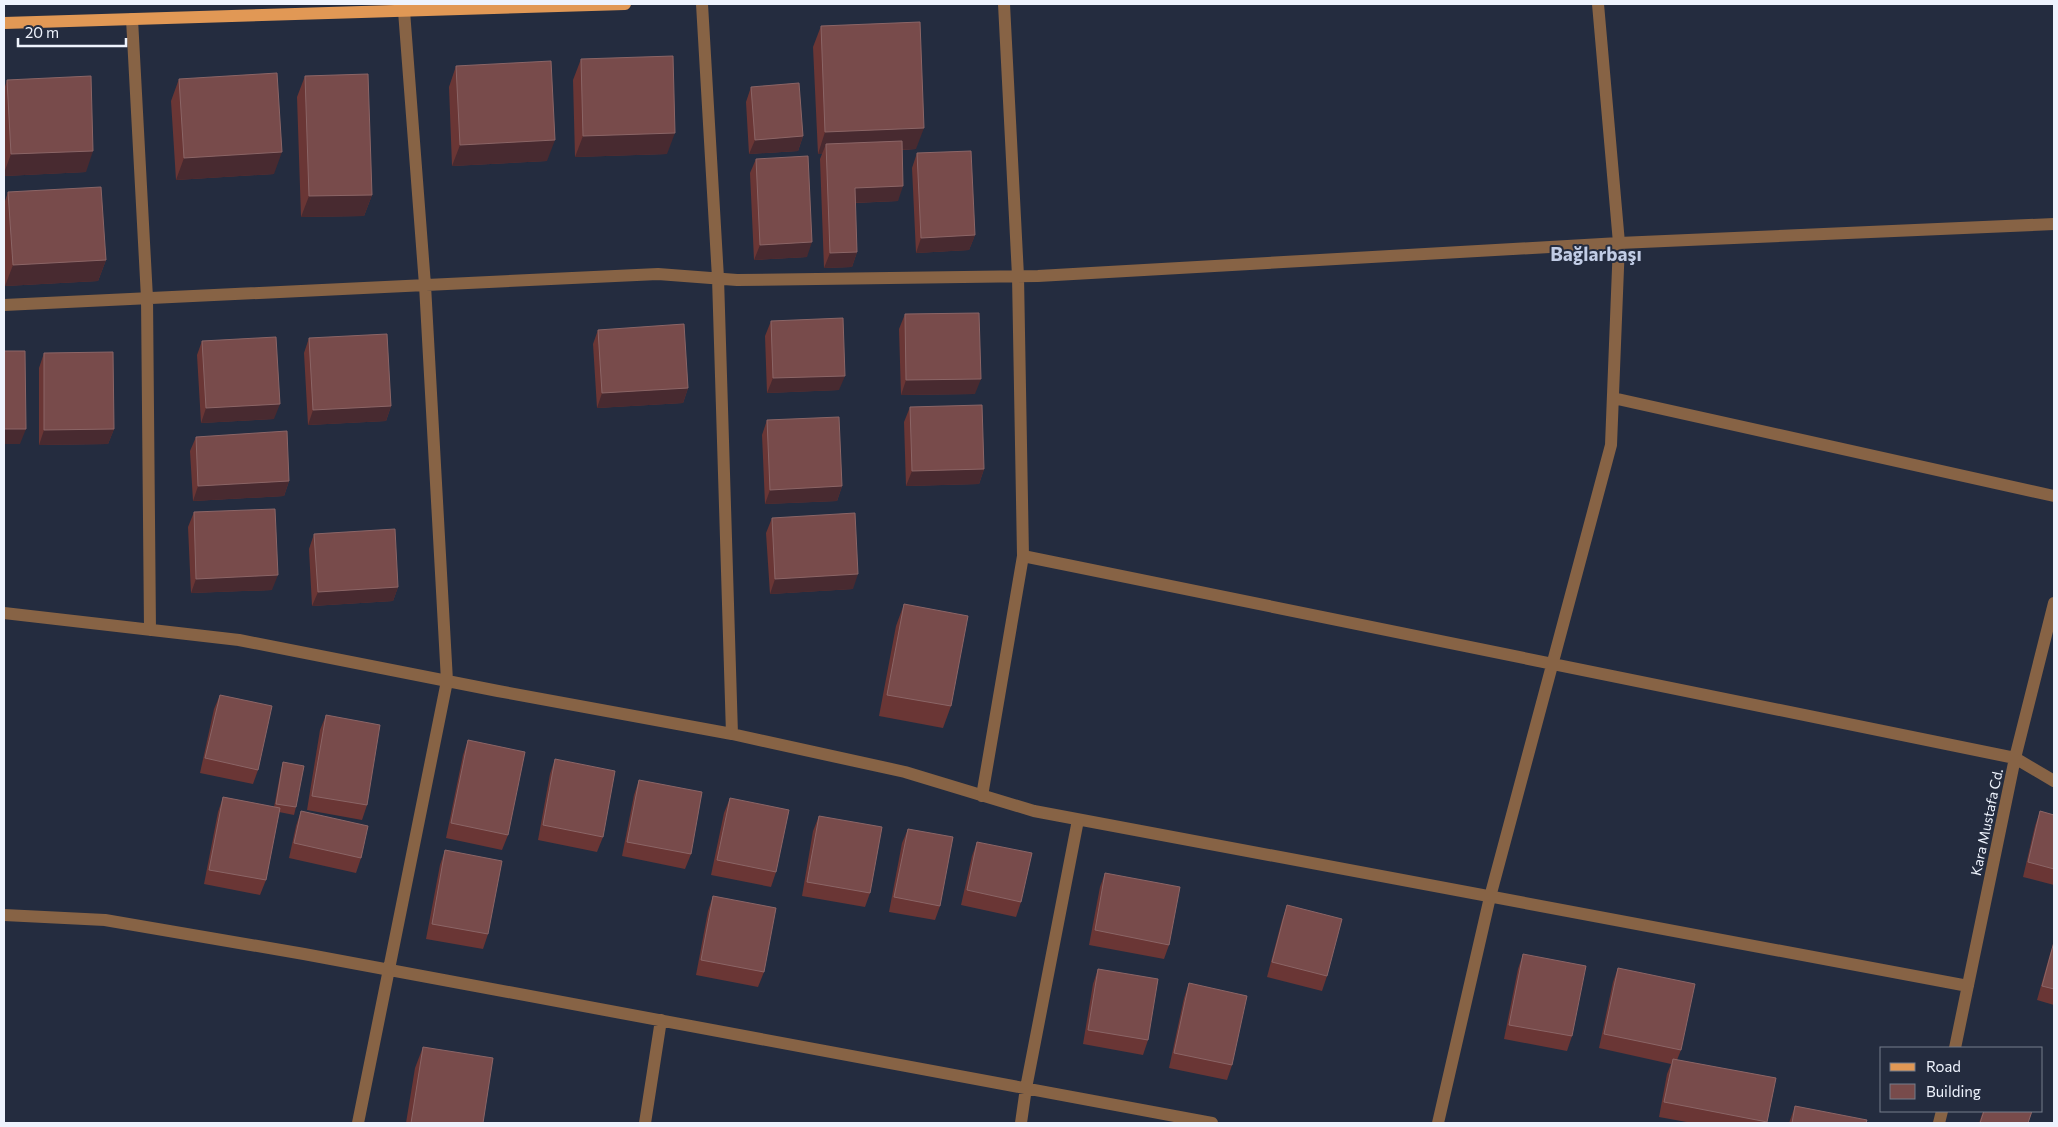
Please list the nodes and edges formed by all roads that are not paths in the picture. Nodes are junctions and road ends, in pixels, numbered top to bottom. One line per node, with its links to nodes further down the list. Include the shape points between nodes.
1 (626, 4): 5 (main road)
2 (702, 4): 11 (street)
3 (1004, 4): 10 (street)
4 (1598, 4): 9 (street)
5 (404, 11): 6 (main road); 12 (street)
6 (132, 19): 7 (main road); 13 (street)
7 (4, 23)
8 (2054, 224): 9 (street)
9 (1619, 243): 10 (street); 15 (street)
10 (1018, 276): 11 (street); 17 (street)
11 (718, 278): 12 (street, via 658,274); 23 (street)
12 (425, 284): 13 (street); 22 (street)
13 (147, 298): 14 (street); 20 (street)
14 (4, 305)
15 (1613, 398): 16 (street); 21 (street, via 1611,445)
16 (2054, 496)
17 (1023, 556): 21 (street); 26 (street)
18 (2054, 603): 24 (street, Kara Mustafa Cd.)
19 (4, 614): 20 (street)
20 (150, 630): 22 (street, via 239,640)
21 (1553, 664): 24 (street); 28 (street)
22 (447, 681): 23 (street); 30 (street)
23 (732, 734): 26 (street, via 905,772)
24 (2015, 758): 25 (street); 31 (street, Kara Mustafa Cd.)
25 (2054, 781)
26 (982, 796): 27 (street, via 1034,812)
27 (1078, 820): 28 (street); 34 (street)
28 (1490, 897): 31 (street); 39 (street)
29 (4, 915): 30 (street, via 105,920)
30 (389, 970): 32 (street); 35 (street)
31 (1968, 986): 33 (street, Kara Mustafa Cd.)
32 (661, 1020): 34 (street); 36 (street)
33 (1955, 1047)
34 (1026, 1088): 37 (street); 38 (street)
35 (358, 1123)
36 (645, 1123)
37 (1021, 1123)
38 (1212, 1123)
39 (1438, 1123)

